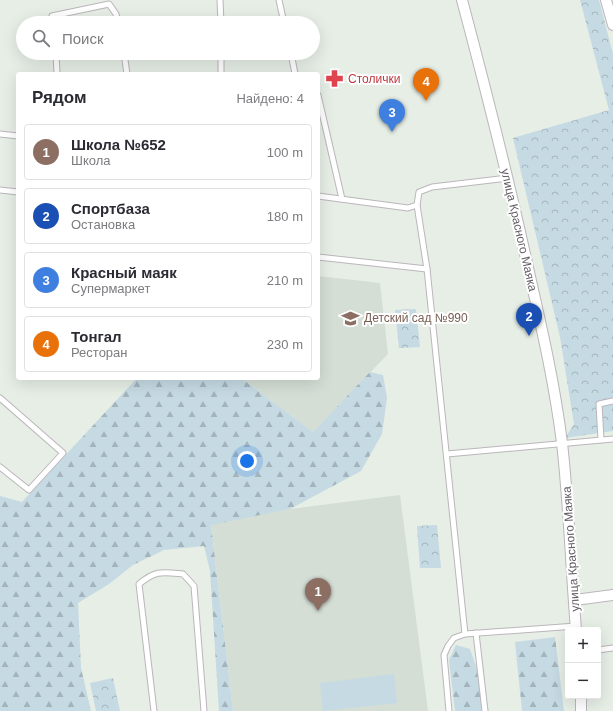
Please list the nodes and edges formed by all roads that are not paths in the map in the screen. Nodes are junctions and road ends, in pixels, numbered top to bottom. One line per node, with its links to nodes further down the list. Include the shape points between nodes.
1 (220, 0): 7 (lane)
2 (278, 0): 8 (lane)
3 (462, 0): 21 (street, улица Красного Маяка)
4 (606, 0): 9 (street)
5 (52, 16): 6 (lane, via 109,4)
6 (116, 16)
7 (221, 16)
8 (282, 16)
9 (613, 25)
10 (56, 60): 14 (lane)
11 (125, 60): 15 (lane)
12 (221, 60): 16 (lane)
13 (293, 60): 17 (lane)
14 (57, 72)
15 (127, 72)
16 (222, 72)
17 (296, 72)
18 (320, 104): 25 (lane)
19 (0, 134): 20 (lane)
20 (16, 136)
21 (508, 178): 26 (lane, via 432,187 418,192); 33 (street, улица Красного Маяка, via 555,399)
22 (0, 190): 23 (lane)
23 (16, 192)
24 (320, 196): 25 (lane)
25 (342, 199): 26 (lane, via 408,208)
26 (417, 205): 28 (lane)
27 (320, 257): 28 (lane)
28 (427, 269): 34 (lane)
29 (0, 398): 35 (lane, via 63,453 29,490)
30 (613, 401): 32 (lane, via 599,404)
31 (613, 439): 32 (lane)
32 (601, 440): 33 (lane)
33 (562, 444): 34 (lane); 37 (street, улица Красного Маяка)
34 (447, 454): 41 (lane)
35 (0, 467)
36 (613, 595): 37 (street)
37 (575, 600): 38 (street, улица Красного Маяка)
38 (576, 627)
39 (565, 629): 40 (lane)
40 (476, 633): 41 (lane); 48 (lane)
41 (465, 634): 47 (lane, via 454,638 444,655)
42 (613, 648): 43 (lane)
43 (601, 650)
44 (581, 699): 49 (street)
45 (154, 711): 46 (lane, via 139,584 148,577 162,572 183,574 194,586)
46 (204, 711)
47 (450, 711)
48 (485, 711)
49 (581, 711)

